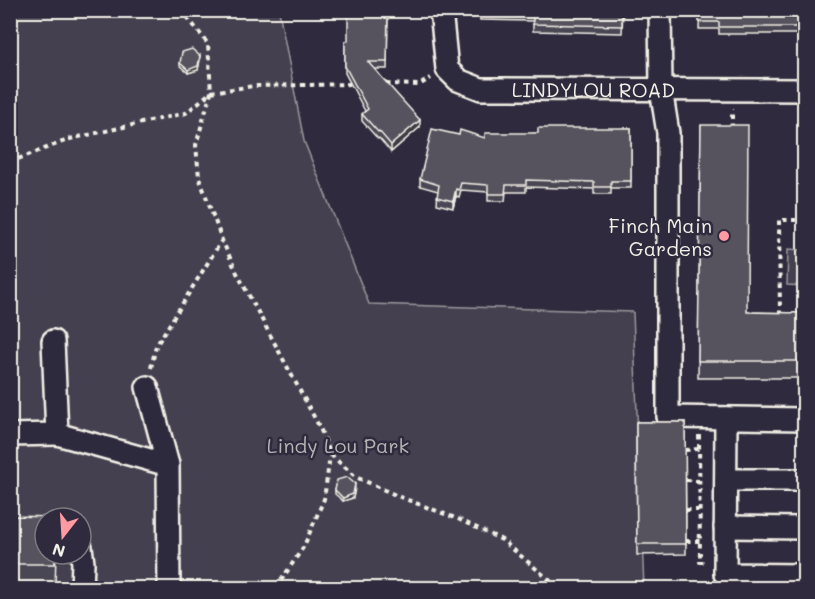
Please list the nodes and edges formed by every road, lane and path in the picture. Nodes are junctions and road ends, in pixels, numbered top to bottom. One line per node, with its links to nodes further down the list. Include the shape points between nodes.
1 (182, 10): 10 (path, via 208,44)
2 (441, 10): 4 (street)
3 (660, 10): 7 (street)
4 (447, 69): 6 (path, via 419,85); 7 (street, LINDYLOU ROAD, via 458,80 481,89)
5 (361, 84): 10 (path, via 254,86)
6 (384, 84)
7 (660, 89): 8 (street, LINDYLOU ROAD); 20 (street, via 668,133 668,417)
8 (732, 90): 9 (street, LINDYLOU ROAD); 11 (path)
9 (804, 90)
10 (211, 92): 12 (path, via 186,113 70,139); 14 (path, via 196,145 199,177)
11 (732, 131)
12 (10, 162)
13 (804, 220): 15 (path, via 779,220)
14 (222, 240): 19 (path, via 156,346); 27 (path)
15 (780, 315): 16 (path); 17 (path)
16 (788, 315)
17 (774, 316)
18 (53, 341): 23 (street)
19 (147, 387): 28 (street)
20 (699, 418): 21 (street); 25 (path)
21 (726, 418): 22 (street); 30 (street)
22 (804, 418)
23 (57, 434): 24 (street); 28 (street)
24 (10, 435)
25 (699, 449): 26 (path); 32 (path)
26 (686, 450)
27 (331, 455): 44 (path, via 324,500 304,546); 45 (path, via 357,477 502,540)
28 (168, 465): 43 (street)
29 (686, 480): 32 (path)
30 (726, 480): 31 (street); 35 (street)
31 (804, 480)
32 (699, 481): 34 (path)
33 (686, 510): 34 (path)
34 (699, 510): 37 (path)
35 (725, 527): 36 (street); 39 (street)
36 (804, 528)
37 (700, 541): 38 (path); 39 (path, via 700,562)
38 (686, 542)
39 (725, 562): 41 (street, via 725,574)
40 (83, 566): 42 (street)
41 (804, 575)
42 (82, 588)
43 (169, 588)
44 (276, 588)
45 (559, 588)

